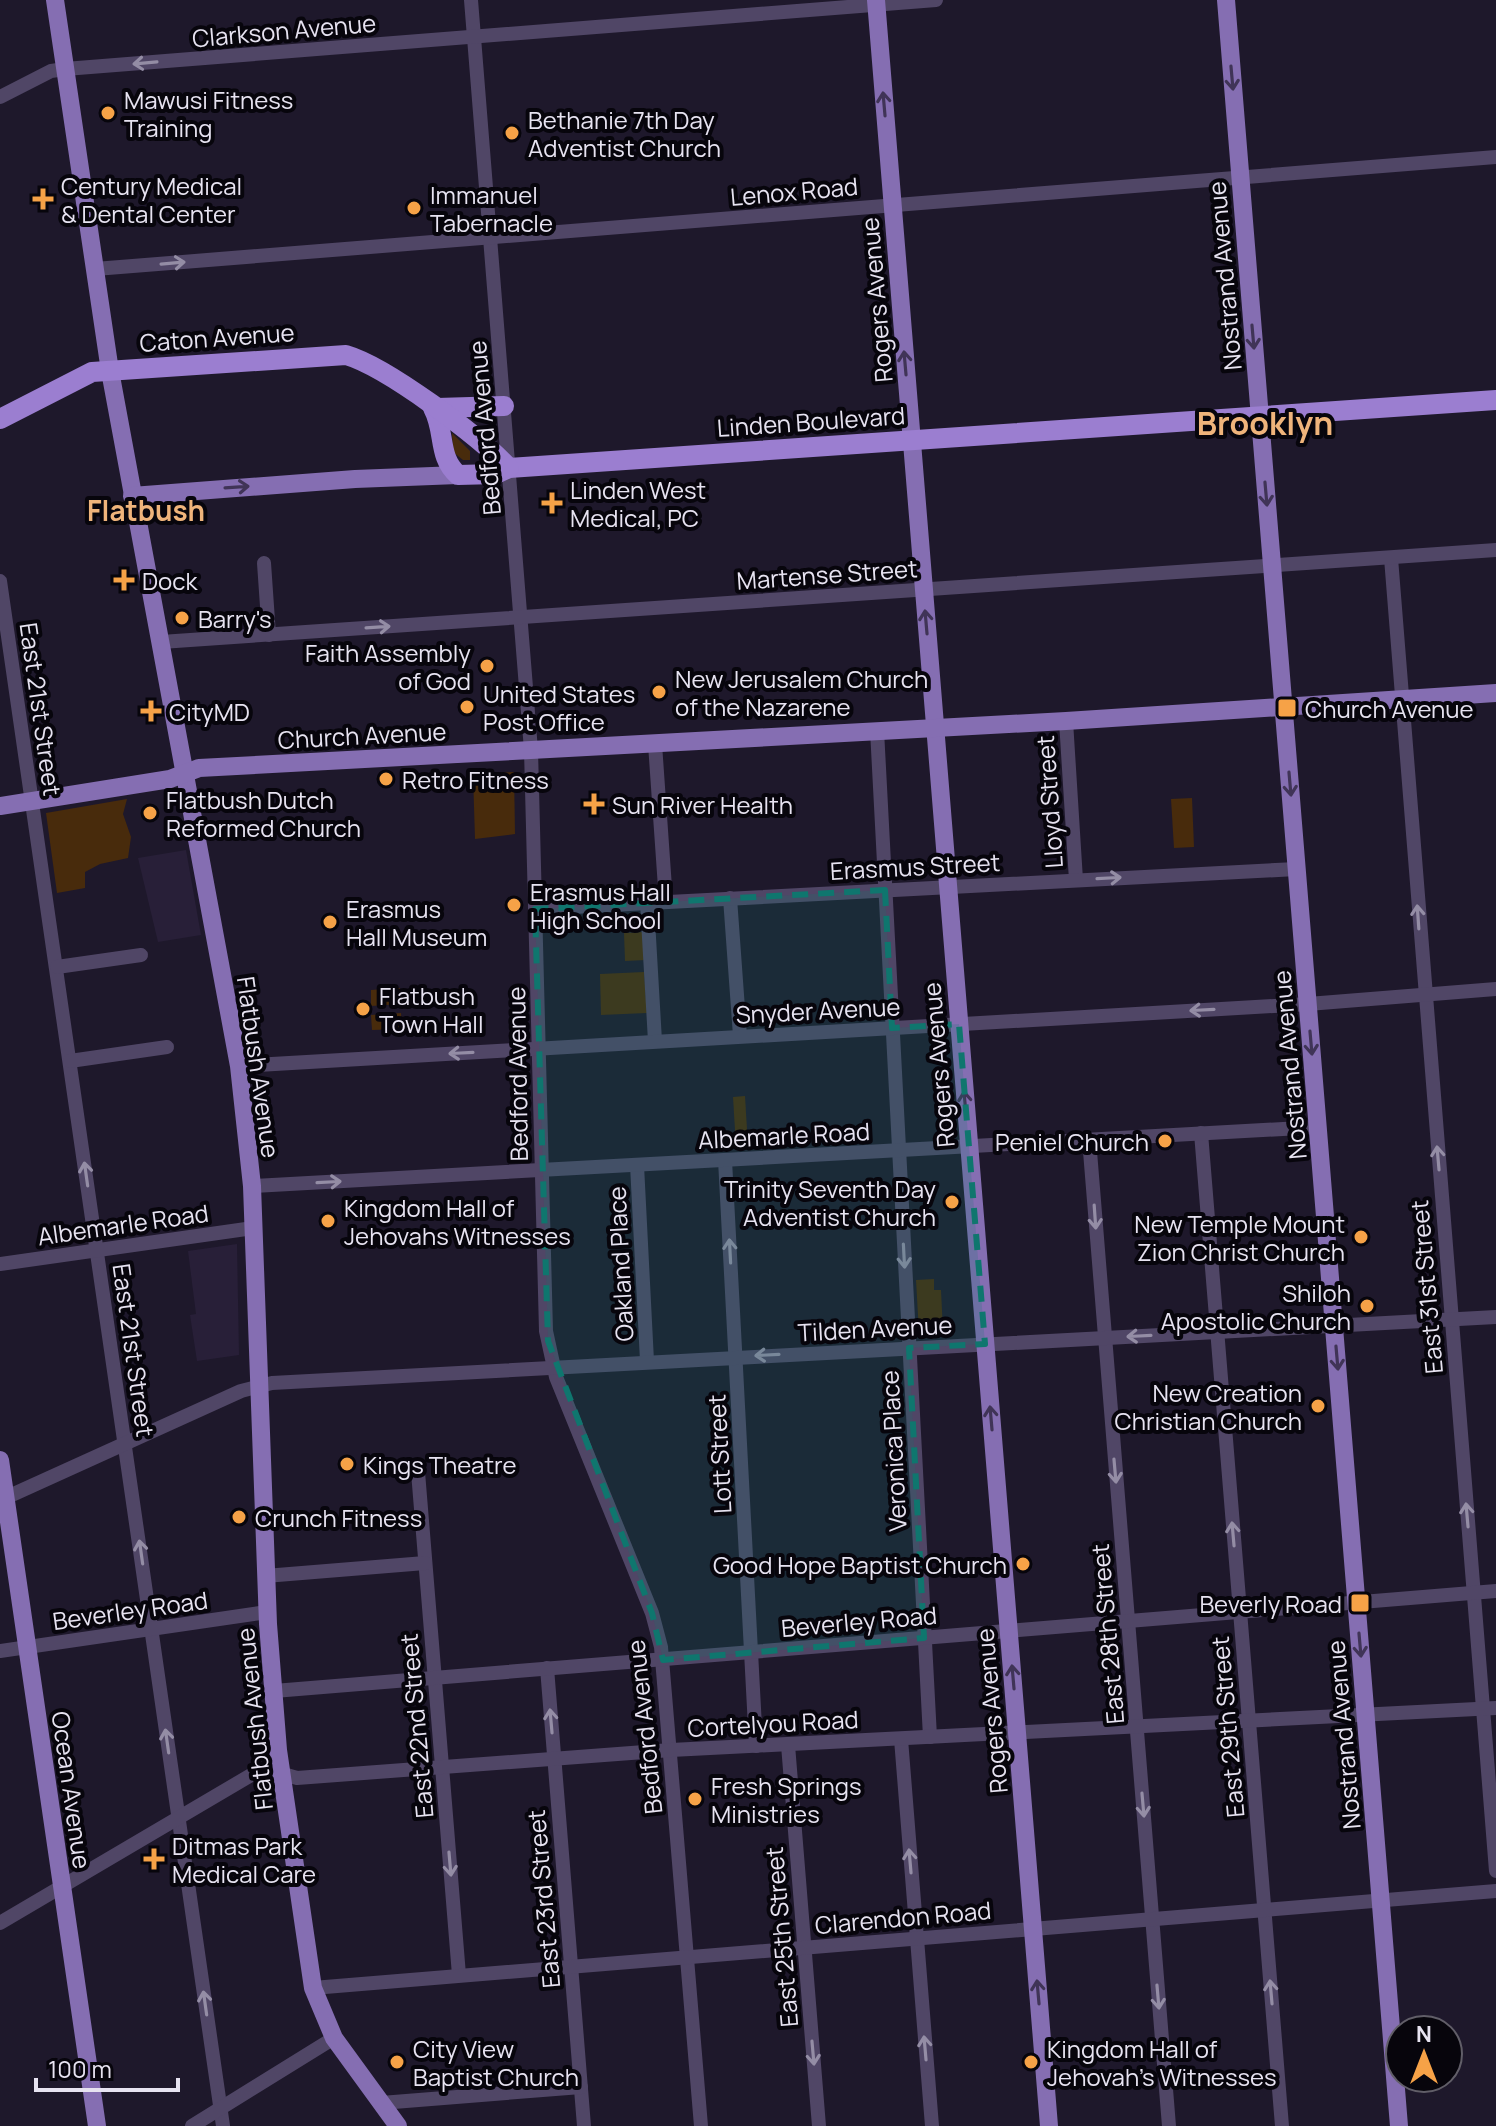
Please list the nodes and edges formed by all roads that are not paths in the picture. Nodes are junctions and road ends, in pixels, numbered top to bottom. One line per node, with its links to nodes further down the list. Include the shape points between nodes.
1 (55, 0): 7 (main road, Flatbush Avenue)
2 (471, 0): 6 (street, Bedford Avenue)
3 (936, 0): 5 (street, Clarkson Avenue)
4 (1226, 0): 10 (main road, Nostrand Avenue, one-way to 10)
5 (876, 2): 6 (street, Clarkson Avenue); 11 (main road, Rogers Avenue, one-way to 5)
6 (474, 36): 7 (street, Clarkson Avenue, one-way to 7); 12 (street, Bedford Avenue)
7 (65, 69): 8 (street, Clarkson Avenue); 13 (main road, Flatbush Avenue)
8 (0, 97)
9 (1496, 157): 10 (street, Lenox Road)
10 (1240, 178): 11 (street, Lenox Road); 18 (main road, Nostrand Avenue, one-way to 18)
11 (892, 206): 12 (street, Lenox Road); 20 (main road, Rogers Avenue, one-way to 11)
12 (490, 237): 13 (street, Lenox Road, one-way to 12); 16 (street, Bedford Avenue)
13 (95, 269): 14 (main road, Flatbush Avenue)
14 (110, 371): 17 (highway, Caton Avenue, via 346,355 365,361); 19 (highway, Caton Avenue, via 92,372); 23 (main road, Flatbush Avenue)
15 (1496, 400): 18 (highway, Linden Boulevard)
16 (504, 406): 17 (highway); 21 (street, Bedford Avenue)
17 (433, 408): 21 (highway, Caton Avenue); 22 (highway, via 443,455)
18 (1260, 417): 20 (highway, Linden Boulevard); 27 (main road, Nostrand Avenue, one-way to 27)
19 (0, 419)
20 (911, 441): 21 (highway, Linden Boulevard); 29 (main road, Rogers Avenue)
21 (509, 468): 22 (highway, Linden Boulevard, via 496,474); 30 (street, Bedford Avenue)
22 (458, 475): 23 (main road, Linden Boulevard, one-way to 22)
23 (132, 496): 32 (main road, Flatbush Avenue)
24 (1496, 550): 25 (street, Martense Street)
25 (1391, 558): 27 (street, Martense Street); 34 (street, East 31st Street)
26 (264, 563): 31 (street)
27 (1272, 566): 29 (street, Martense Street); 35 (main road, Nostrand Avenue)
28 (0, 581): 42 (street, East 21st Street)
29 (923, 590): 30 (street, Martense Street); 37 (main road, Rogers Avenue, one-way to 29)
30 (522, 617): 31 (street, Martense Street, one-way to 30); 40 (street, Bedford Avenue)
31 (269, 635): 32 (street, Martense Street)
32 (161, 642): 41 (main road, Flatbush Avenue)
33 (1496, 693): 34 (main road, Church Avenue)
34 (1401, 699): 35 (main road, Church Avenue); 55 (street, East 31st Street, one-way to 34)
35 (1283, 706): 36 (main road, Church Avenue); 44 (main road, Nostrand Avenue, one-way to 44)
36 (1066, 721): 37 (main road, Church Avenue); 45 (street, Lloyd Street)
37 (935, 728): 38 (main road, Church Avenue); 46 (main road, Rogers Avenue)
38 (877, 730): 39 (main road, Church Avenue); 47 (street, Veronica Place)
39 (655, 744): 40 (main road, Church Avenue); 49 (street)
40 (531, 750): 41 (main road, Church Avenue, via 199,768); 51 (street, Bedford Avenue)
41 (185, 773): 42 (main road, Church Avenue); 64 (main road, Flatbush Avenue)
42 (32, 801): 43 (main road, Church Avenue); 53 (street, East 21st Street)
43 (0, 806)
44 (1296, 869): 45 (street, Erasmus Street, one-way to 44); 56 (main road, Nostrand Avenue)
45 (1076, 880): 46 (street, Erasmus Street)
46 (948, 886): 47 (street, Erasmus Street); 57 (main road, Rogers Avenue)
47 (885, 890): 48 (street, Erasmus Street); 58 (street, Veronica Place)
48 (730, 898): 49 (street, Erasmus Street); 59 (street)
49 (666, 902): 50 (street, Erasmus Street)
50 (647, 903): 51 (street, Erasmus Street); 60 (street)
51 (535, 909): 62 (street, Bedford Avenue)
52 (141, 955): 53 (street)
53 (57, 967): 63 (street, East 21st Street)
54 (1496, 989): 55 (street, Snyder Avenue)
55 (1424, 994): 56 (street, Snyder Avenue); 78 (street, East 31st Street, one-way to 55)
56 (1308, 1004): 57 (street, Snyder Avenue, one-way to 57); 65 (main road, Nostrand Avenue, one-way to 65)
57 (959, 1024): 58 (street, Snyder Avenue); 68 (main road, Rogers Avenue, one-way to 57)
58 (892, 1028): 59 (street, Snyder Avenue); 69 (street, Veronica Place)
59 (740, 1036): 60 (street, Snyder Avenue)
60 (655, 1041): 62 (street, Snyder Avenue)
61 (167, 1047): 63 (street)
62 (539, 1048): 64 (street, Snyder Avenue, one-way to 64); 72 (street, Bedford Avenue)
63 (70, 1061): 75 (street, East 21st Street, one-way to 63)
64 (239, 1066): 73 (main road, Flatbush Avenue)
65 (1318, 1127): 66 (street, Albemarle Road); 79 (main road, Nostrand Avenue)
66 (1201, 1133): 67 (street, Albemarle Road); 80 (street, East 29th Street)
67 (1089, 1139): 68 (street, Albemarle Road); 81 (street, East 28th Street, one-way to 81)
68 (969, 1146): 69 (street, Albemarle Road); 82 (main road, Rogers Avenue)
69 (899, 1150): 70 (street, Albemarle Road); 83 (street, Veronica Place, one-way to 83)
70 (725, 1160): 71 (street, Albemarle Road); 84 (street, Lott Street, one-way to 70)
71 (637, 1165): 72 (street, Albemarle Road); 85 (street, Oakland Place)
72 (542, 1170): 73 (street, Albemarle Road, one-way to 72); 86 (street, Bedford Avenue, via 546,1331)
73 (252, 1186): 74 (main road, Flatbush Avenue)
74 (253, 1228): 75 (street, Albemarle Road); 87 (main road, Flatbush Avenue)
75 (97, 1251): 76 (street, Albemarle Road); 88 (street, East 21st Street)
76 (0, 1264)
77 (1496, 1317): 78 (street, Tilden Avenue)
78 (1451, 1319): 79 (street, Tilden Avenue); 95 (street, East 31st Street, one-way to 78)
79 (1334, 1326): 80 (street, Tilden Avenue); 96 (main road, Nostrand Avenue, one-way to 96)
80 (1217, 1332): 81 (street, Tilden Avenue, one-way to 81); 98 (street, East 29th Street, one-way to 80)
81 (1104, 1337): 82 (street, Tilden Avenue); 99 (street, East 28th Street, one-way to 99)
82 (985, 1344): 83 (street, Tilden Avenue); 101 (main road, Rogers Avenue, one-way to 82)
83 (909, 1348): 84 (street, Tilden Avenue, one-way to 84); 102 (street, Veronica Place)
84 (736, 1357): 85 (street, Tilden Avenue); 105 (street, Lott Street)
85 (647, 1361): 86 (street, Tilden Avenue)
86 (553, 1366): 87 (street, Tilden Avenue); 106 (street, Bedford Avenue, via 652,1613)
87 (257, 1386): 88 (street); 93 (main road, Flatbush Avenue)
88 (125, 1445): 91 (street); 100 (street, East 21st Street, one-way to 88)
89 (0, 1460): 91 (main road, Ocean Avenue)
90 (418, 1472): 92 (street, East 22nd Street)
91 (5, 1498): 103 (main road, Ocean Avenue)
92 (425, 1563): 93 (street); 108 (street, East 22nd Street)
93 (265, 1576): 97 (main road, Flatbush Avenue)
94 (1496, 1591): 95 (street, Beverley Road)
95 (1473, 1593): 96 (street, Beverley Road); 110 (street, East 31st Street)
96 (1356, 1603): 98 (street, Beverley Road); 111 (main road, Nostrand Avenue, one-way to 111)
97 (267, 1612): 100 (street, Beverley Road); 109 (main road, Flatbush Avenue)
98 (1240, 1612): 99 (street, Beverley Road); 112 (street, East 29th Street)
99 (1128, 1621): 101 (street, Beverley Road); 113 (street, East 28th Street)
100 (152, 1629): 103 (street, Beverley Road); 123 (street, East 21st Street, one-way to 100)
101 (1009, 1631): 102 (street, Beverley Road); 114 (main road, Rogers Avenue, one-way to 101)
102 (924, 1638): 105 (street, Beverley Road); 115 (street, Veronica Place)
103 (27, 1647): 104 (street, Beverley Road); 125 (main road, Ocean Avenue)
104 (0, 1651)
105 (751, 1652): 106 (street, Beverley Road); 118 (street, Lott Street)
106 (663, 1660): 107 (street, Beverley Road); 119 (street, Bedford Avenue)
107 (547, 1668): 108 (street, Beverley Road); 120 (street, East 23rd Street, one-way to 107)
108 (434, 1678): 109 (street, Beverley Road); 121 (street, East 22nd Street)
109 (274, 1691): 122 (main road, Flatbush Avenue)
110 (1490, 1708): 111 (street, Cortelyou Road); 124 (street, East 31st Street)
111 (1366, 1714): 112 (street, Cortelyou Road); 127 (main road, Nostrand Avenue)
112 (1249, 1720): 113 (street, Cortelyou Road); 128 (street, East 29th Street)
113 (1136, 1727): 114 (street, Cortelyou Road); 129 (street, East 28th Street, one-way to 129)
114 (1017, 1733): 115 (street, Cortelyou Road); 131 (main road, Rogers Avenue)
115 (930, 1737): 116 (street, Cortelyou Road)
116 (901, 1739): 117 (street, Cortelyou Road); 132 (street, one-way to 116)
117 (788, 1745): 118 (street, Cortelyou Road); 133 (street, East 25th Street)
118 (756, 1746): 119 (street, Cortelyou Road)
119 (671, 1750): 120 (street, Cortelyou Road); 134 (street, Bedford Avenue)
120 (554, 1758): 121 (street, Cortelyou Road); 135 (street, East 23rd Street)
121 (442, 1767): 122 (street, Cortelyou Road, via 297,1778); 136 (street, East 22nd Street, one-way to 136)
122 (281, 1773): 123 (street, Cortelyou Road, via 263,1768); 137 (main road, Flatbush Avenue)
123 (179, 1818): 125 (street, Cortelyou Road); 141 (street, East 21st Street, one-way to 123)
124 (1496, 1871)
125 (62, 1887): 130 (street, Cortelyou Road); 142 (main road, Ocean Avenue)
126 (1496, 1891): 127 (street, Clarendon Road)
127 (1381, 1901): 128 (street, Clarendon Road); 153 (main road, Nostrand Avenue)
128 (1265, 1910): 129 (street, Clarendon Road); 152 (street, East 29th Street, one-way to 128)
129 (1152, 1919): 131 (street, Clarendon Road); 151 (street, East 28th Street, one-way to 151)
130 (0, 1923)
131 (1033, 1929): 132 (street, Clarendon Road); 150 (main road, Rogers Avenue, one-way to 131)
132 (916, 1938): 133 (street, Clarendon Road); 149 (street, one-way to 132)
133 (804, 1948): 134 (street, Clarendon Road); 148 (street, East 25th Street, one-way to 148)
134 (688, 1957): 135 (street, Clarendon Road); 147 (street, Bedford Avenue)
135 (571, 1967): 136 (street, Clarendon Road); 139 (street, East 23rd Street)
136 (459, 1975): 137 (street, Clarendon Road)
137 (313, 1988): 138 (main road, Flatbush Avenue)
138 (334, 2038): 140 (main road, Flatbush Avenue); 141 (street)
139 (581, 2087): 140 (street); 146 (street, East 23rd Street)
140 (381, 2103): 145 (main road, Flatbush Avenue)
141 (221, 2108): 143 (street); 144 (street, East 21st Street)
142 (97, 2126)
143 (192, 2126)
144 (223, 2126)
145 (398, 2126)
146 (584, 2126)
147 (701, 2126)
148 (819, 2126)
149 (932, 2126)
150 (1049, 2126)
151 (1169, 2126)
152 (1282, 2126)
153 (1399, 2126)

